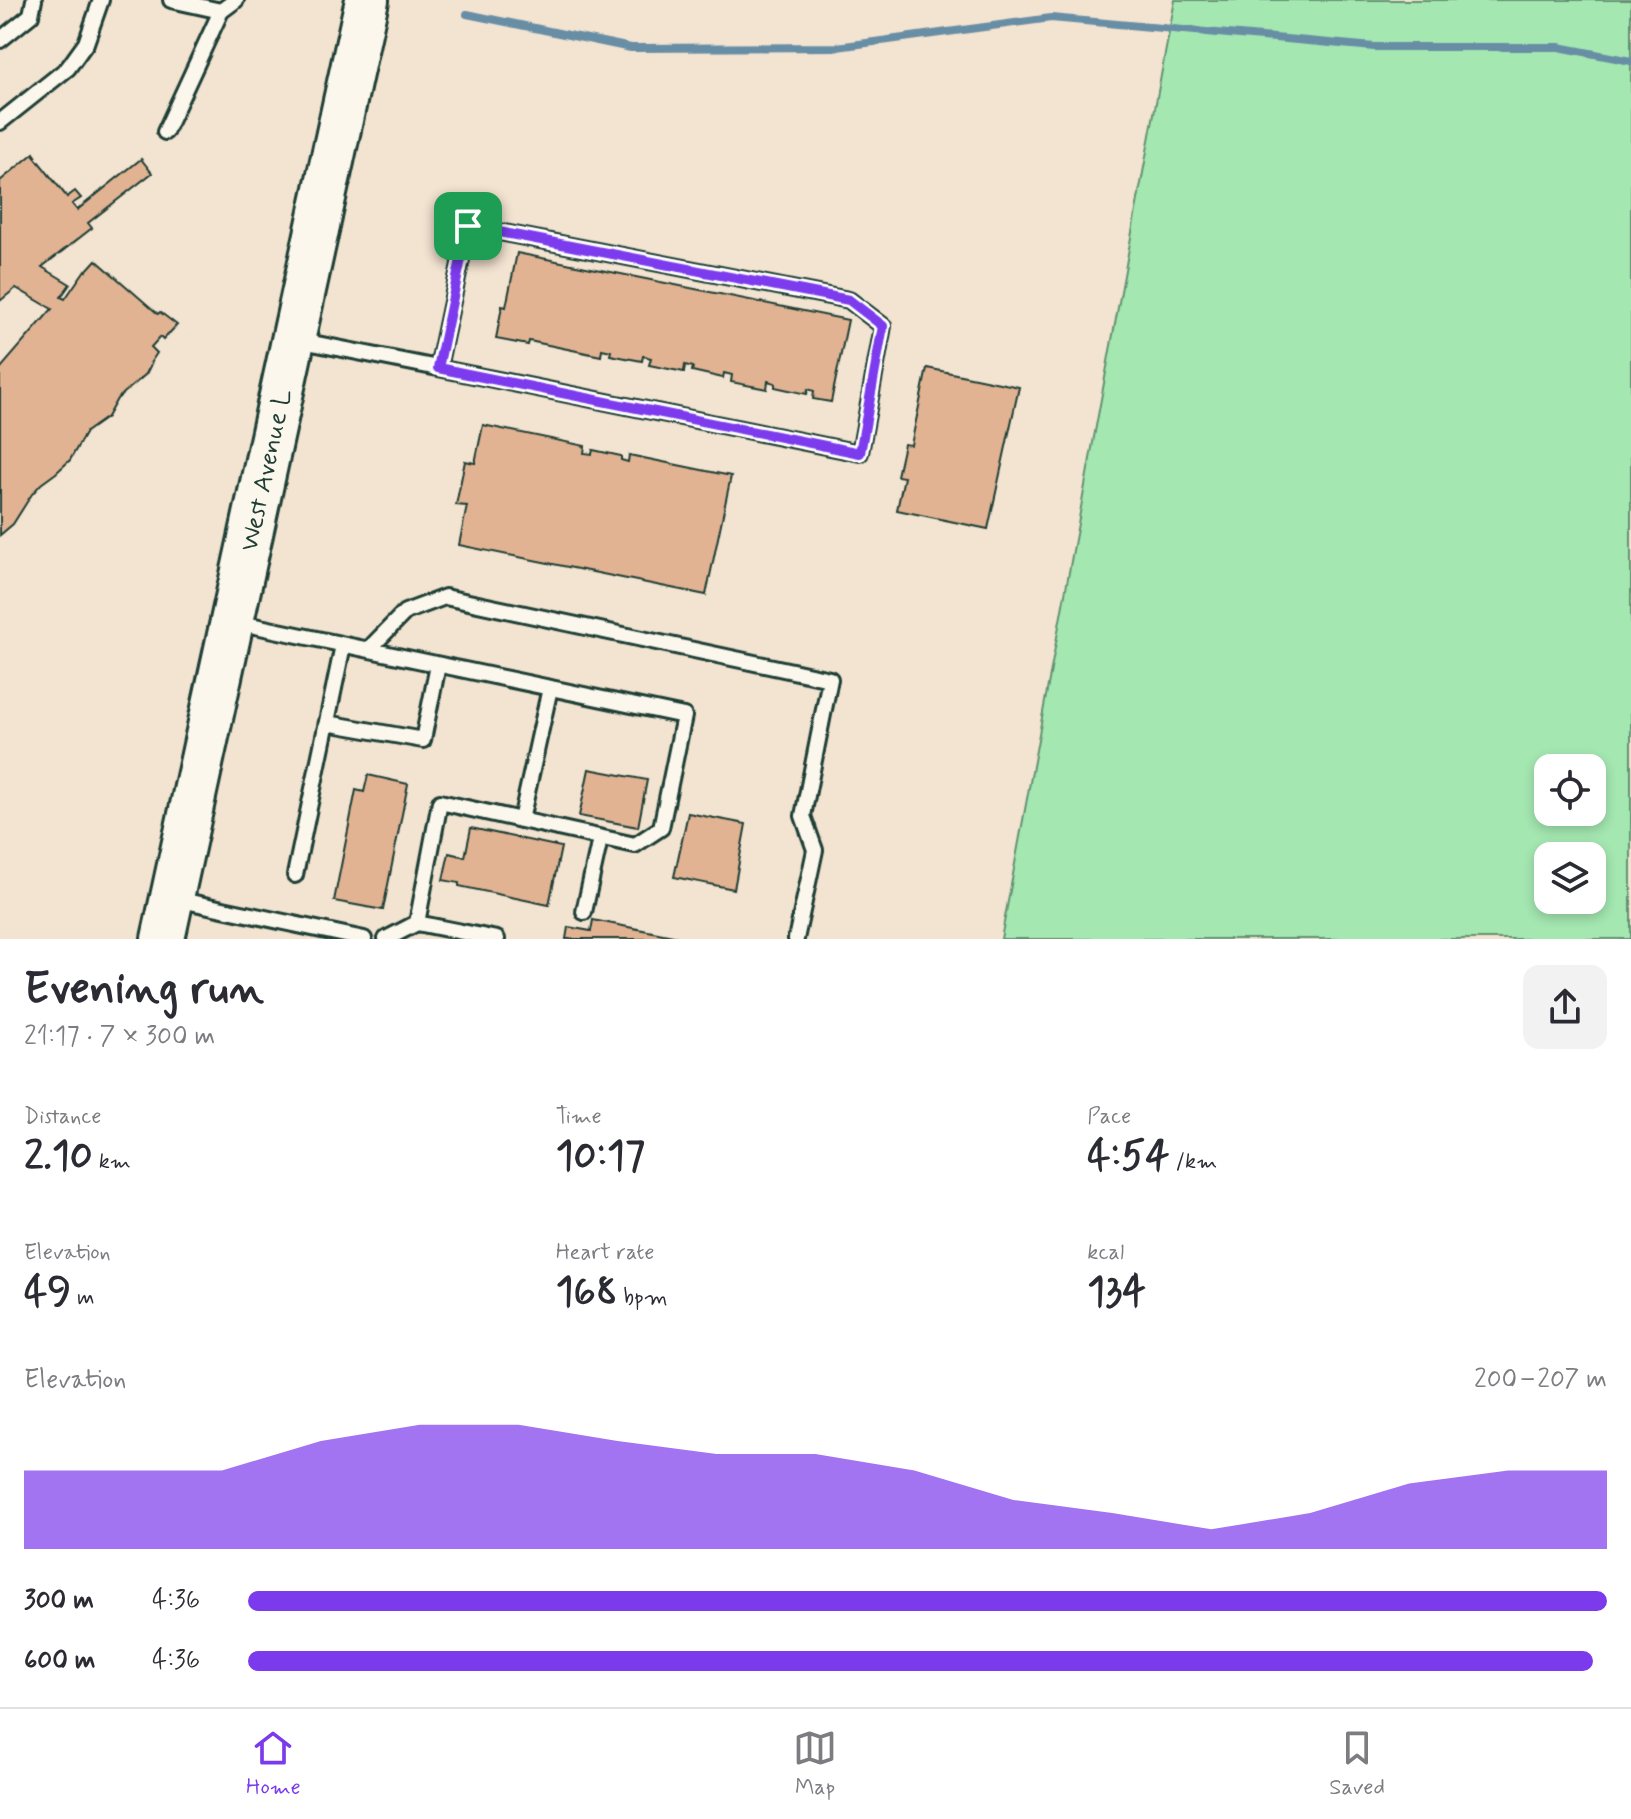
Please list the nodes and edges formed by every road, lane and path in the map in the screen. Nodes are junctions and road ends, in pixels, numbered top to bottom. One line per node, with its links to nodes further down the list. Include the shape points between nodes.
1 (34, 0): 7 (lane, via 31,15)
2 (101, 0): 8 (lane, via 86,43 68,68)
3 (175, 0): 6 (lane)
4 (236, 0): 6 (lane)
5 (367, 0): 10 (main road, West Avenue L)
6 (221, 11): 9 (lane)
7 (0, 40)
8 (0, 122)
9 (165, 132)
10 (293, 339): 11 (lane); 12 (main road, West Avenue L)
11 (438, 368): 11 (lane, via 860,453 883,326 849,300 468,226)
12 (232, 622): 13 (lane); 21 (main road, West Avenue L)
13 (343, 645): 14 (lane); 17 (lane)
14 (369, 649): 15 (lane); 28 (lane, via 405,612 445,597 830,679 803,816 815,850)
15 (438, 665): 16 (lane); 17 (lane, via 423,740)
16 (550, 688): 18 (lane); 19 (lane, via 684,716 661,828 635,845)
17 (327, 723): 20 (lane)
18 (521, 820): 19 (lane); 23 (lane, via 440,802)
19 (600, 839): 22 (lane)
20 (295, 875)
21 (172, 898): 24 (main road, West Avenue L); 25 (lane)
22 (584, 912)
23 (417, 923): 26 (lane); 27 (lane)
24 (163, 939)
25 (364, 939)
26 (386, 939)
27 (497, 939)
28 (796, 939)

